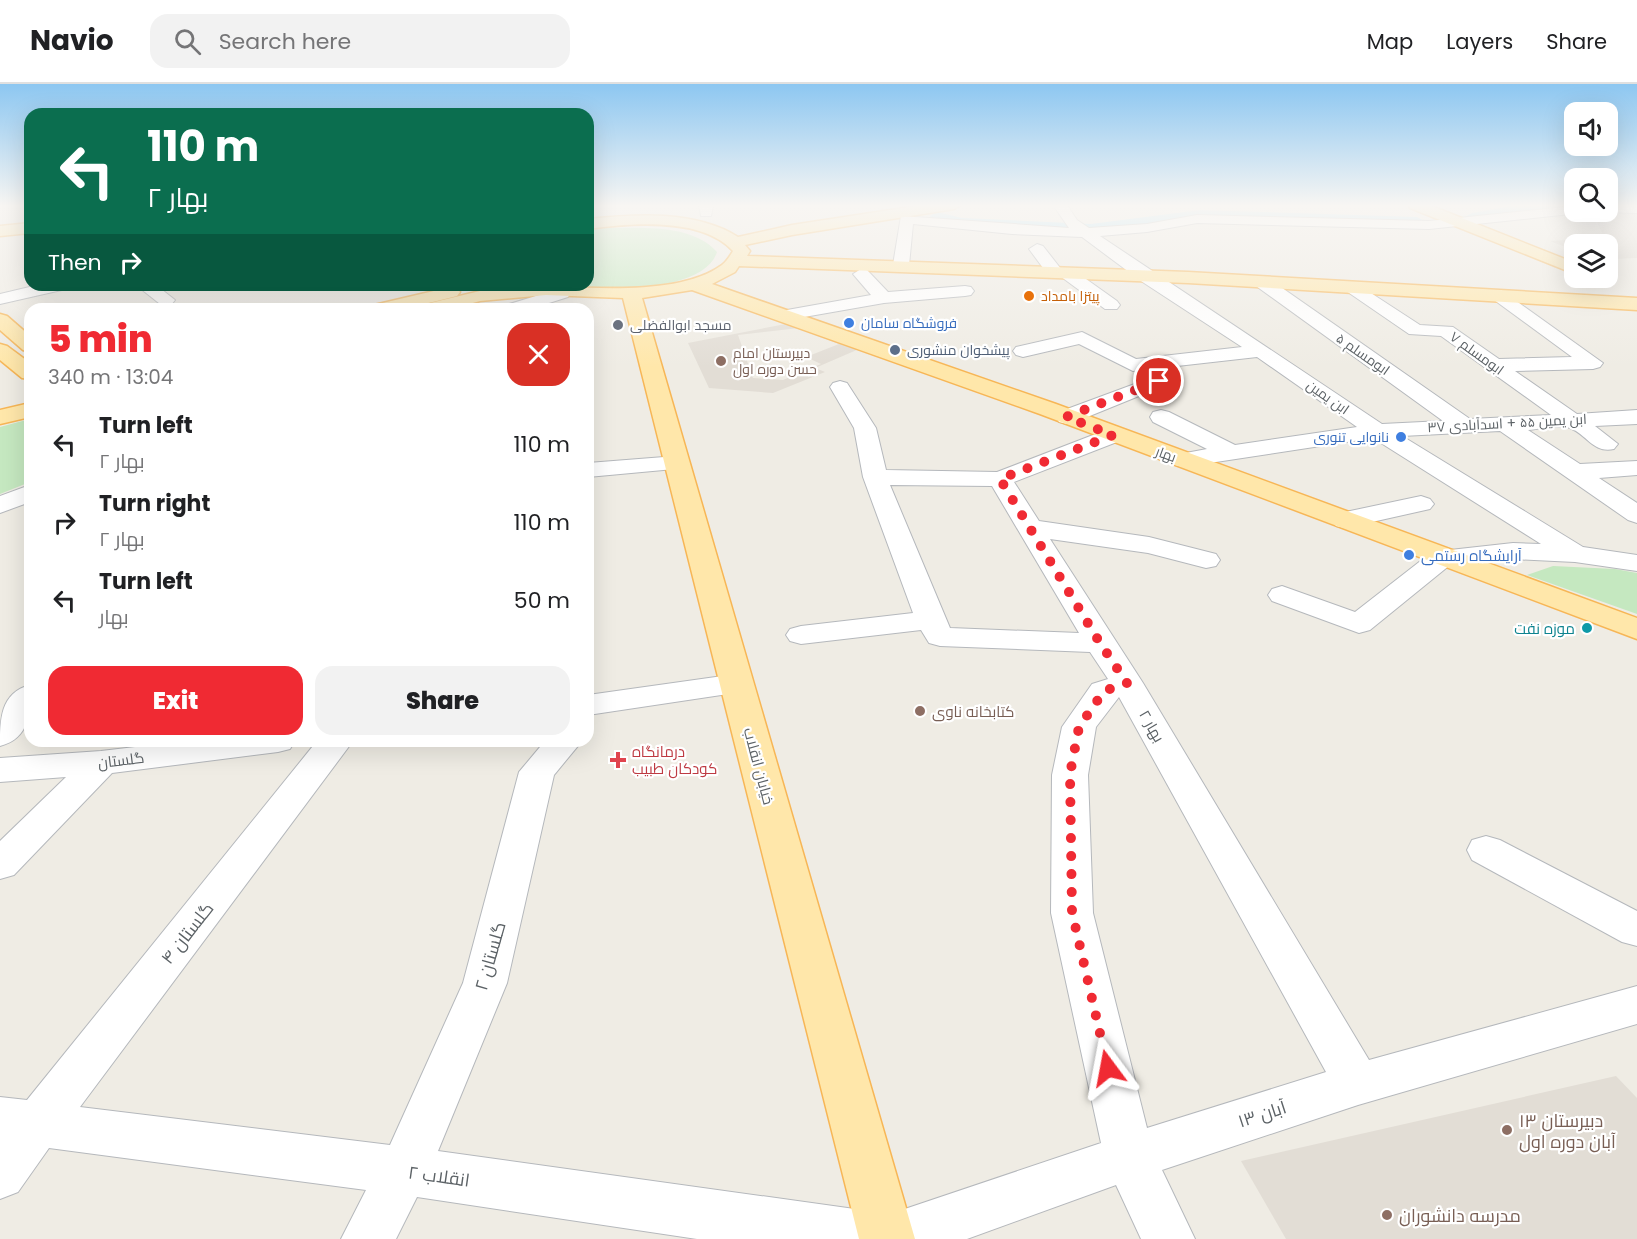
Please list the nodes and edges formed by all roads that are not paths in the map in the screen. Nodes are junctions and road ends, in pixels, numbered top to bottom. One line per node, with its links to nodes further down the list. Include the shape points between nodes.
1 (901, 259): 6 (street)
2 (1047, 259): 8 (street)
3 (1122, 259): 10 (street, ابن یمین)
4 (1550, 259): 7 (main road)
5 (739, 261): 6 (main road); 12 (main road, via 722,273)
6 (901, 265): 8 (main road)
7 (1564, 265)
8 (1061, 273): 10 (main road); 31 (street)
9 (861, 274): 24 (street)
10 (1147, 277): 11 (main road); 37 (street, ابن یمین)
11 (1262, 282): 13 (main road); 51 (street, ابومسلم ۵)
12 (693, 284): 22 (main road); 32 (main road, بهار)
13 (1348, 286): 23 (main road); 38 (street, ابومسلم ۷, via 1416,330 1446,331)
14 (1618, 287): 25 (main road)
15 (34, 291): 26 (street)
16 (154, 291): 27 (street)
17 (458, 291): 28 (main road)
18 (532, 291): 29 (main road)
19 (549, 291): 21 (main road)
20 (965, 291): 24 (street)
21 (562, 293): 22 (main road); 30 (street)
22 (631, 293): 57 (main road, خیابان انقلاب)
23 (1495, 294): 25 (main road, via 1606,302); 38 (street, via 1593,363)
24 (884, 297): 32 (street)
25 (1636, 298)
26 (0, 299)
27 (166, 300)
28 (406, 303)
29 (453, 303)
30 (531, 303)
31 (1111, 305)
32 (787, 315): 45 (main road, بهار)
33 (0, 320): 34 (main road)
34 (24, 341)
35 (0, 350): 39 (main road)
36 (1023, 351): 37 (street, via 1083,338 1133,365)
37 (1261, 351): 52 (street, ابن یمین)
38 (1492, 365): 49 (street, ابومسلم ۷)
39 (24, 368)
40 (1159, 381): 45 (street)
41 (840, 387): 61 (street, via 864,428)
42 (24, 393): 43 (main road)
43 (0, 399)
44 (24, 413): 48 (main road)
45 (1066, 417): 53 (main road, بهار)
46 (1161, 417): 55 (street)
47 (1637, 417): 49 (street, ابن یمین ۵۵ + اسدآبادی ۳۷)
48 (0, 419)
49 (1568, 419): 50 (street, ابن یمین ۵۵ + اسدآبادی ۳۷); 54 (street, ابومسلم ۷)
50 (1505, 424): 51 (street, ابن یمین ۵۵ + اسدآبادی ۳۷); 60 (street)
51 (1464, 425): 52 (street, ابن یمین ۵۵ + اسدآبادی ۳۷)
52 (1377, 431): 55 (street, ابن یمین ۵۵ + اسدآبادی ۳۷); 69 (street, ابن یمین)
53 (1113, 435): 56 (main road, بهار); 62 (street)
54 (1606, 444)
55 (1233, 453): 56 (street, ابن یمین ۵۵ + اسدآبادی ۳۷)
56 (1183, 460): 67 (main road, بهار)
57 (677, 463): 59 (street); 79 (main road, خیابان انقلاب)
58 (1637, 468): 60 (street)
59 (594, 470)
60 (1575, 472): 66 (street)
61 (875, 477): 62 (street); 74 (street)
62 (1000, 479): 68 (street, بهار ۲)
63 (24, 495): 65 (street)
64 (1421, 504): 67 (street)
65 (0, 505)
66 (1633, 509)
67 (1345, 520): 70 (main road, بهار)
68 (1029, 528): 71 (street, via 1149,545); 77 (street, بهار ۲)
69 (1575, 554): 70 (street, via 1513,551); 72 (street)
70 (1442, 558): 73 (street, via 1359,624); 75 (main road, بهار)
71 (1206, 560)
72 (1637, 563)
73 (1282, 595)
74 (930, 620): 76 (street); 77 (street, via 940,637)
75 (1637, 629)
76 (801, 635)
77 (1100, 643): 78 (street, بهار ۲)
78 (1127, 683): 92 (street, بهار ۲); 94 (street, via 1104,691 1079,727 1070,774 1072,912)
79 (737, 684): 81 (street); 99 (main road, خیابان انقلاب)
80 (24, 703): 82 (street)
81 (594, 708)
82 (0, 735)
83 (230, 747): 86 (street, گلستان)
84 (331, 747): 93 (street, گلستان ۴)
85 (560, 747): 95 (street, گلستان ۲, via 537,772 484,984)
86 (101, 763): 87 (street, گلستان); 89 (street)
87 (0, 770)
88 (1486, 850): 90 (street)
89 (0, 865)
90 (1637, 930)
91 (1637, 1005): 92 (street, ۱۳ آبان)
92 (1358, 1083): 94 (street, ۱۳ آبان)
93 (18, 1122): 95 (street, انقلاب ۲); 96 (street, گلستان ۴)
94 (1129, 1157): 100 (street, ۱۳ آبان); 101 (street)
95 (405, 1171): 97 (street, گلستان ۲); 98 (street, انقلاب ۲)
96 (0, 1175)
97 (369, 1239)
98 (876, 1239)
99 (887, 1239)
100 (892, 1239)
101 (1168, 1239)

